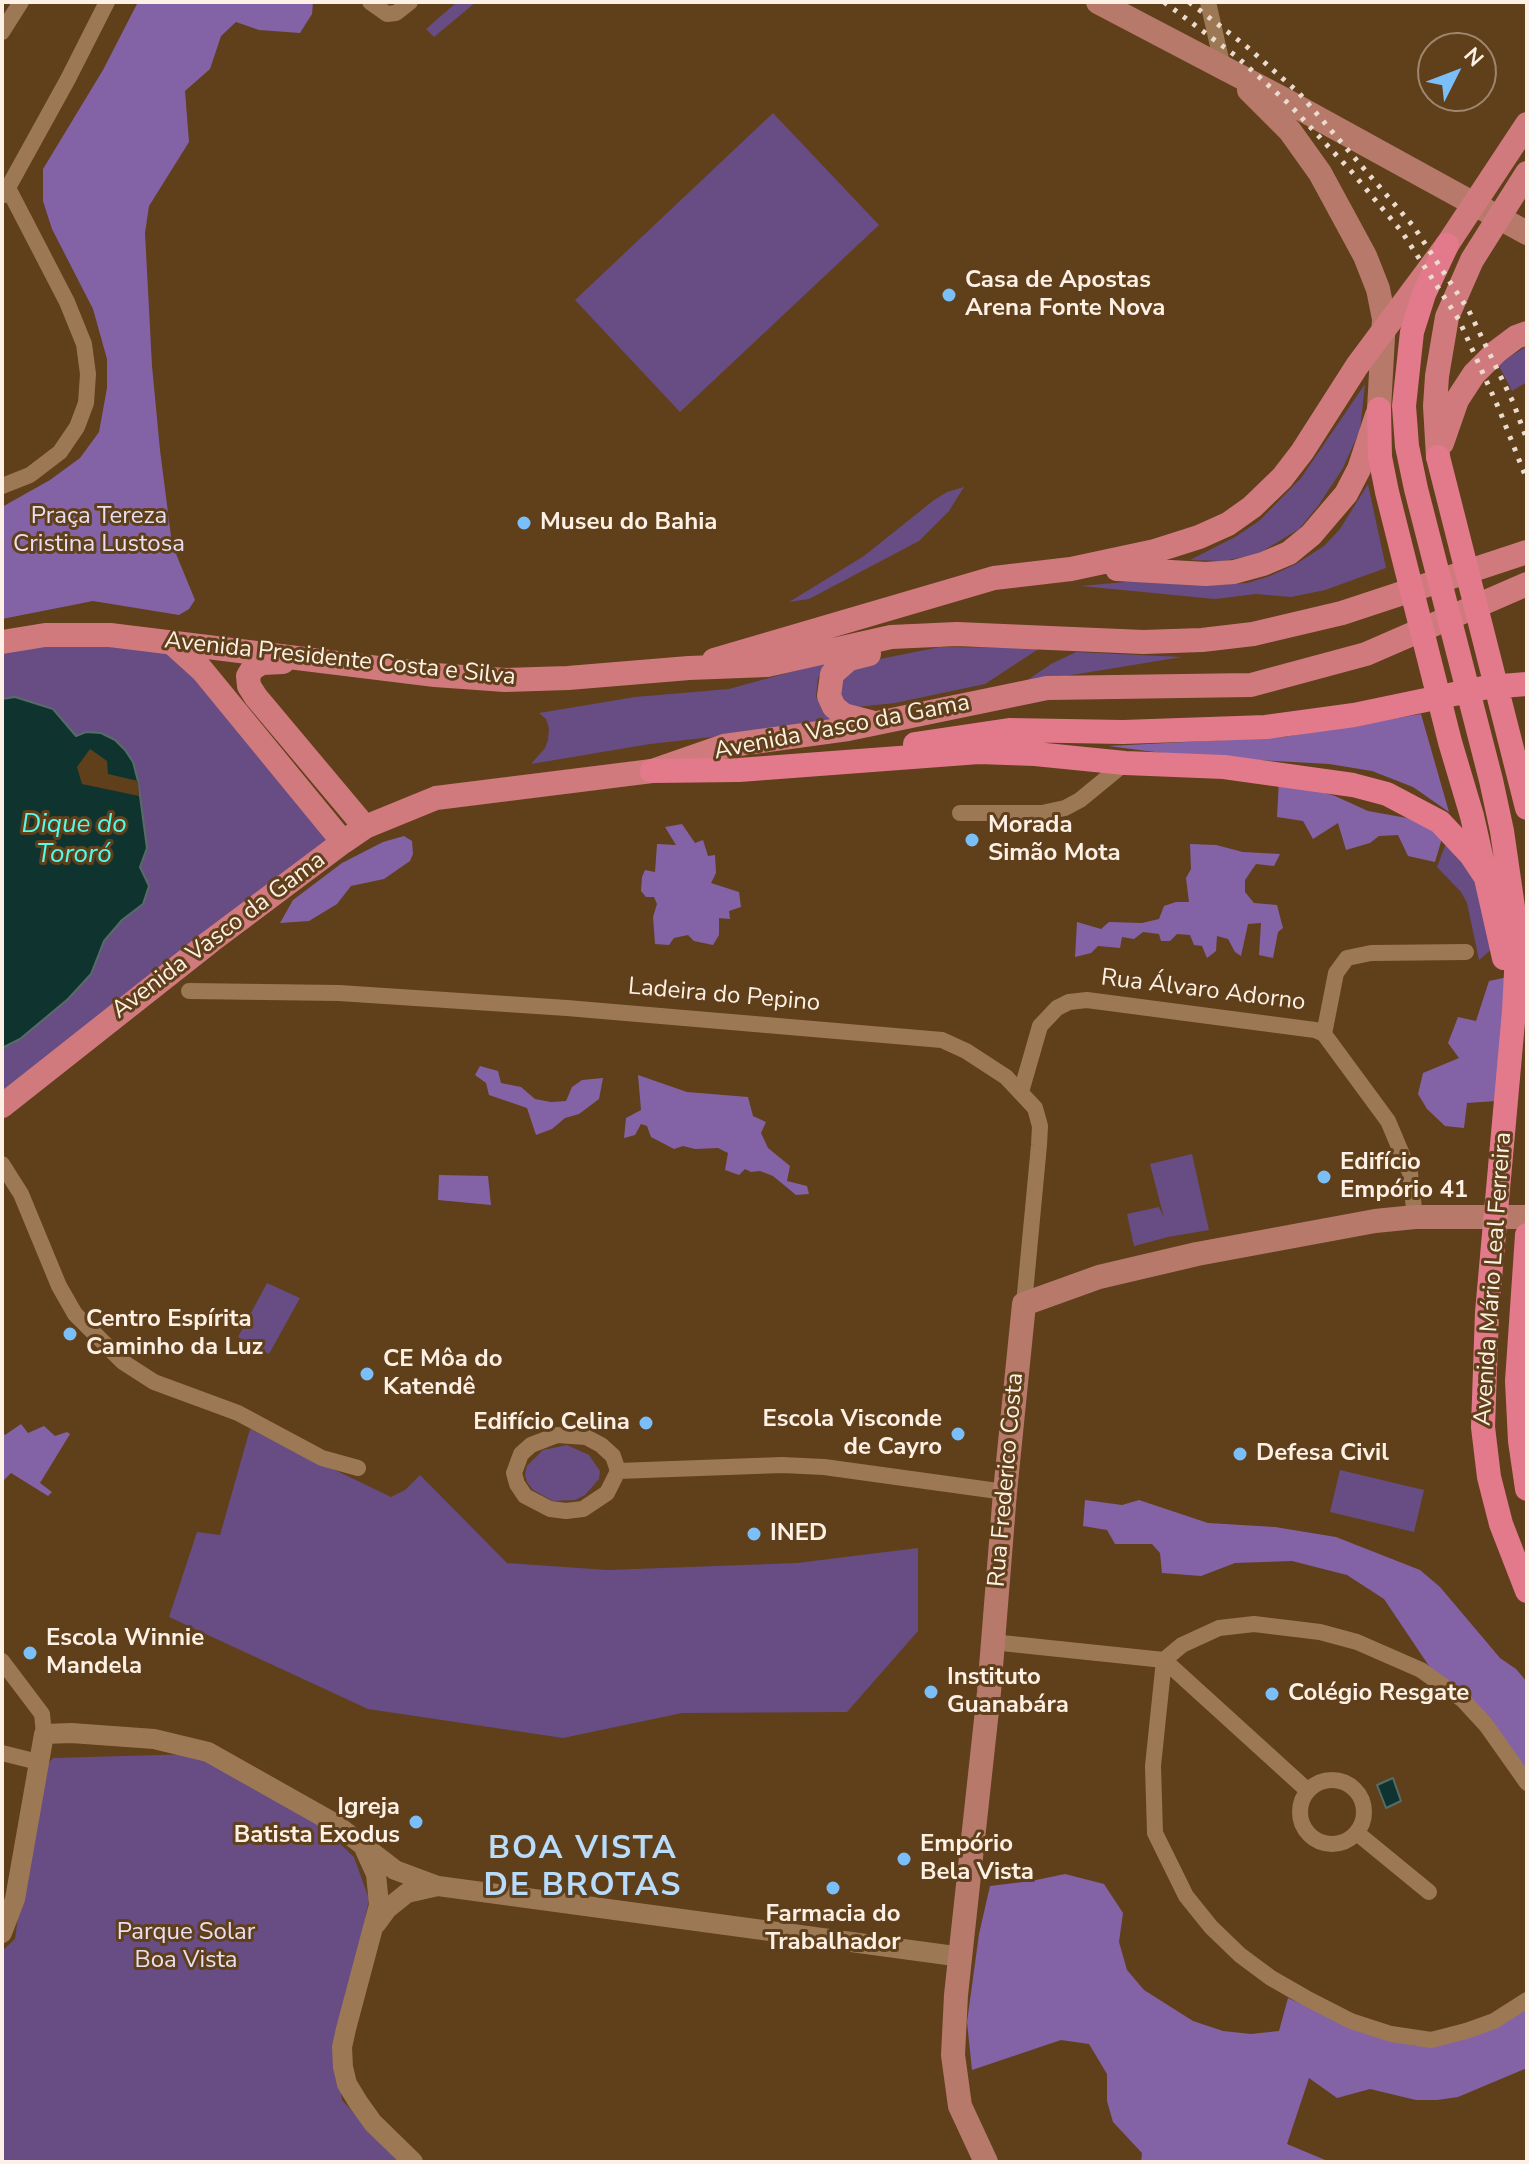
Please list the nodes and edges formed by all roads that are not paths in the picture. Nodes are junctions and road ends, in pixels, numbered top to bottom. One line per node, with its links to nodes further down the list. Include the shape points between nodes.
1 (21, 2): 7 (street)
2 (107, 2): 11 (street)
3 (370, 2): 4 (street, via 387,14)
4 (410, 2)
5 (1098, 2): 8 (main road)
6 (1208, 2): 8 (street)
7 (2, 32)
8 (1223, 68): 12 (main road); 15 (main road, via 1290,131 1320,173 1365,256 1384,319)
9 (1525, 128): 13 (main road)
10 (1527, 173): 16 (main road, via 1472,260 1447,317 1435,406)
11 (5, 193): 17 (street, via 67,302 84,344 88,374 86,403 60,452 30,475)
12 (1527, 233)
13 (1447, 245): 19 (main road, via 1302,452 1252,507 1199,537); 38 (highway, Avenida Mário Leal Ferreira, via 1412,332 1404,406 1407,446 1499,818 1517,953)
14 (1527, 333): 16 (main road, via 1474,374 1457,400)
15 (1379, 409): 19 (main road, via 1346,494 1289,553 1248,568 1206,574); 35 (highway, via 1380,457 1397,536)
16 (1438, 457): 31 (highway)
17 (2, 486)
18 (1527, 552): 21 (main road, Avenida Presidente Costa e Silva, via 1342,613 1253,634 1143,642)
19 (1071, 569): 25 (main road, via 994,578)
20 (1527, 584): 27 (main road, Avenida Vasco da Gama, via 1366,654 1251,685 1047,688)
21 (957, 634): 25 (main road, Avenida Presidente Costa e Silva, via 885,638 767,665); 27 (main road, via 849,659 832,674 829,696 834,707 844,715)
22 (2, 642): 23 (main road, Avenida Presidente Costa e Silva, via 45,635 110,635)
23 (171, 642): 24 (main road, Avenida Presidente Costa e Silva); 34 (main road, via 202,670)
24 (317, 660): 25 (main road, Avenida Presidente Costa e Silva, via 505,680); 33 (main road, via 262,663 248,676 249,686)
25 (689, 668)
26 (1527, 684): 29 (highway, via 1266,727 1009,730)
27 (878, 723): 30 (main road, Avenida Vasco da Gama, via 724,746)
28 (1125, 763): 29 (highway, via 979,752); 32 (street, via 1065,808); 35 (highway, via 1224,767 1387,794 1440,822)
29 (807, 765): 30 (highway)
30 (652, 771): 33 (main road, Avenida Vasco da Gama, via 436,798)
31 (1527, 808)
32 (960, 813)
33 (365, 827): 34 (main road, Avenida Vasco da Gama)
34 (343, 842): 41 (main road, Avenida Vasco da Gama)
35 (1489, 882): 38 (highway)
36 (1466, 952): 39 (street, via 1347,958 1336,973)
37 (189, 991): 40 (street, Ladeira do Pepino, via 415,998 942,1040 1006,1077)
38 (1514, 1011): 51 (highway, Avenida Mário Leal Ferreira, via 1487,1312 1483,1427 1501,1524)
39 (1324, 1034): 40 (street, Rua Álvaro Adorno, via 1087,1000 1069,1002 1040,1026); 43 (street, Rua Álvaro Adorno, via 1388,1121 1410,1173)
40 (1021, 1092): 46 (street, Ladeira do Pepino, via 1035,1108 1040,1126)
41 (2, 1106)
42 (2, 1164): 47 (street, via 34,1219 71,1307 123,1362 154,1382 238,1413 322,1458)
43 (1417, 1217): 44 (main road); 46 (main road, via 1197,1254 1099,1277)
44 (1527, 1217)
45 (1527, 1235): 49 (highway, Avenida Mário Leal Ferreira, via 1517,1381)
46 (1024, 1304): 50 (main road, Rua Frederico Costa)
47 (358, 1468)
48 (618, 1471): 48 (street, via 613,1456 601,1445 586,1437 557,1435 531,1445 514,1473 525,1496 566,1511 596,1502 613,1485); 50 (street, via 824,1467)
49 (1527, 1489)
50 (1005, 1492): 52 (main road, Rua Frederico Costa)
51 (1527, 1591)
52 (992, 1642): 53 (street); 66 (main road, Rua Frederico Costa)
53 (1164, 1660): 58 (street, via 1219,1628 1254,1624 1357,1642 1421,1670 1463,1700); 59 (street); 67 (street, via 1153,1766 1155,1833 1186,1896 1240,1955 1306,1998 1391,2034 1431,2040 1494,2021)
54 (2, 1661): 55 (street, via 42,1714)
55 (44, 1734): 57 (street); 61 (street, via 154,1739 208,1752 334,1823)
56 (2, 1753): 57 (street)
57 (38, 1762): 65 (street, via 15,1899)
58 (1527, 1783)
59 (1307, 1790): 60 (street, via 1335,1780 1353,1787 1364,1804); 60 (street, via 1299,1811 1301,1823 1316,1840 1338,1844)
60 (1357, 1833): 63 (street)
61 (362, 1845): 62 (street, via 395,1870); 64 (street, via 379,1888)
62 (438, 1886): 64 (street, via 407,1893); 66 (street)
63 (1429, 1892)
64 (375, 1926): 68 (street, via 346,2029 343,2067 347,2084 373,2123)
65 (2, 1933)
66 (962, 1957): 69 (main road, Rua Frederico Costa, via 953,2055 960,2106)
67 (1527, 2000)
68 (413, 2162)
69 (986, 2162)

